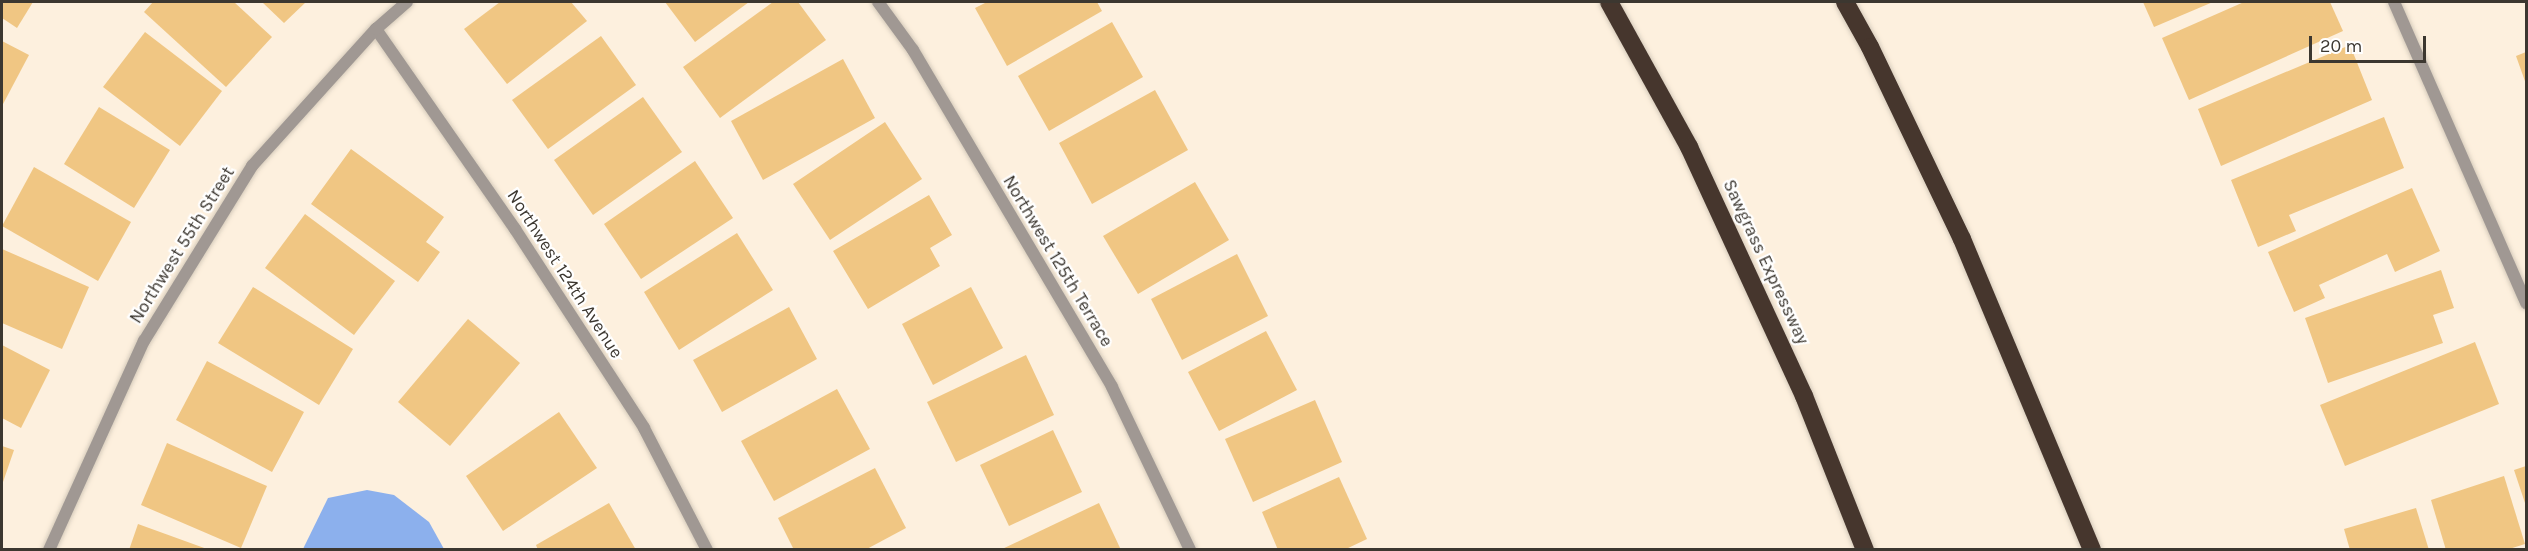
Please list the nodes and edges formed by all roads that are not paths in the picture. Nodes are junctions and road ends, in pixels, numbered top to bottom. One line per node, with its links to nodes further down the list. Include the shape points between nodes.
1 (407, 2): 6 (street, Northwest 55th Street)
2 (878, 2): 10 (street, Northwest 125th Terrace, via 913,50 1112,387)
3 (1609, 2): 11 (highway, Sawgrass Expressway, via 1689,147 1804,396)
4 (1845, 2): 12 (highway, via 1962,239)
5 (2394, 2): 7 (street)
6 (376, 29): 8 (street, Northwest 55th Street, via 252,166 144,341); 9 (street, Northwest 124th Avenue, via 515,229 644,428)
7 (2526, 303)
8 (49, 549)
9 (708, 549)
10 (1190, 549)
11 (1865, 549)
12 (2092, 549)

